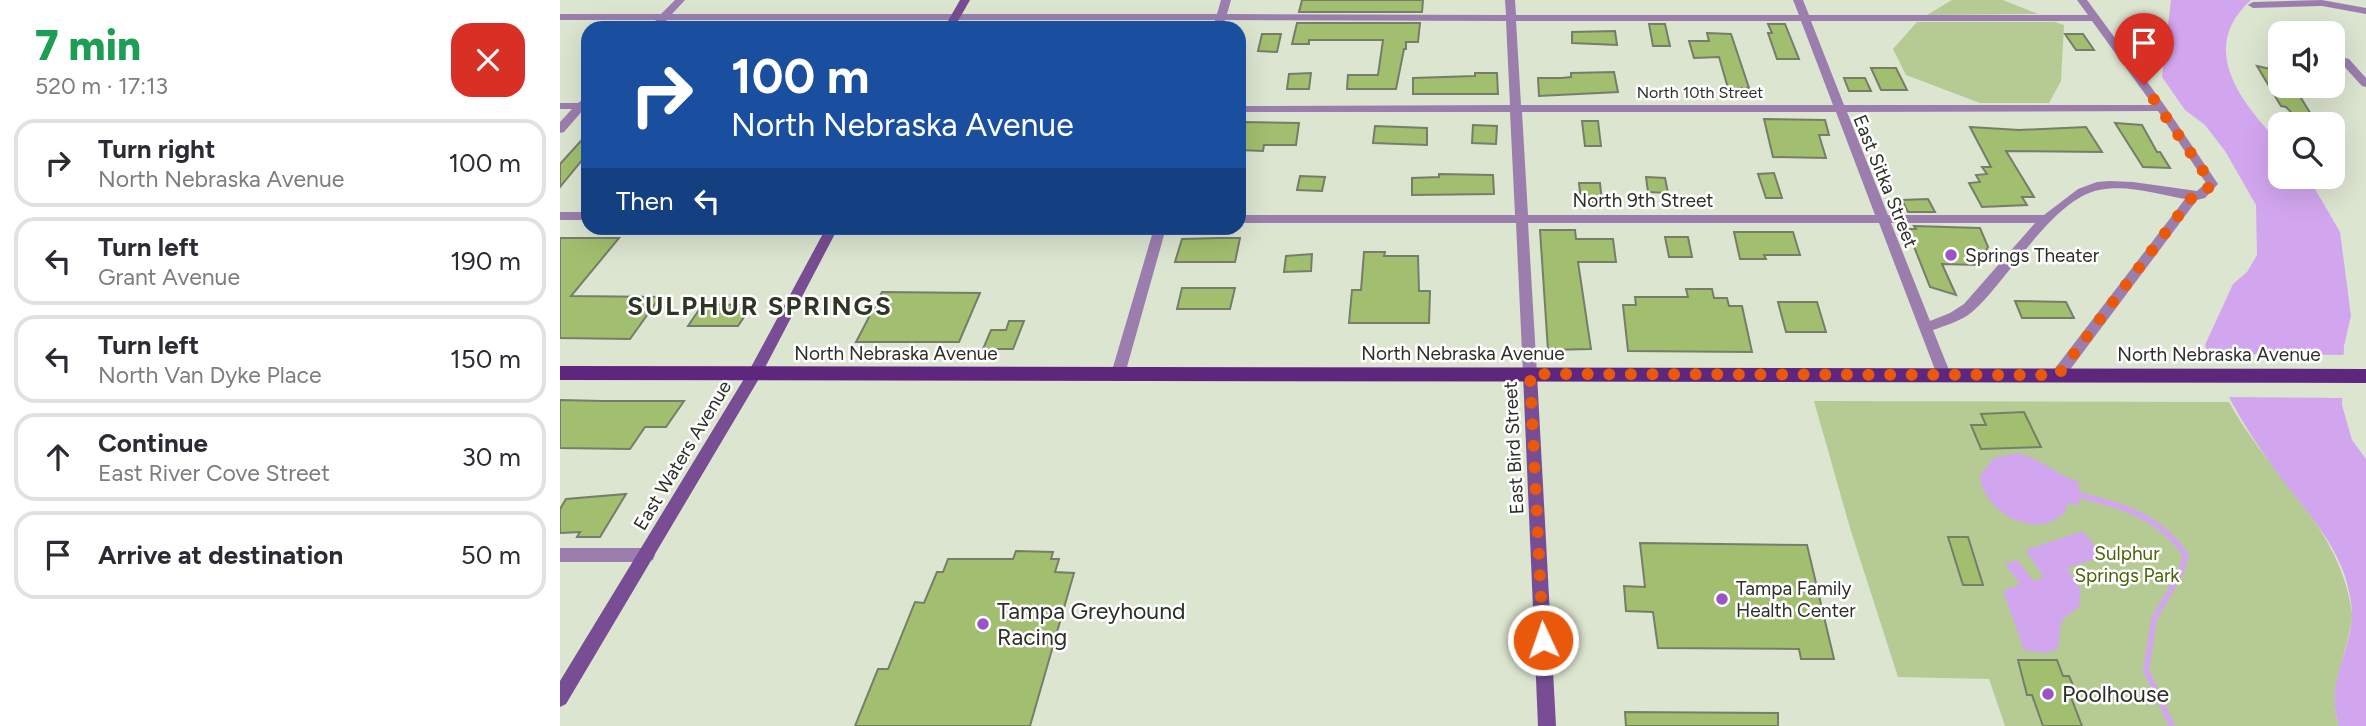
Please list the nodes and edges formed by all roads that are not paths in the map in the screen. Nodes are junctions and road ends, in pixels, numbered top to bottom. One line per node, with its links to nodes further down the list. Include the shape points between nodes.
1 (680, 0): 11 (street)
2 (965, 0): 9 (street)
3 (1226, 0): 18 (street)
4 (1510, 0): 13 (street, East Bird Street)
5 (1798, 0): 14 (street, East Sitka Street)
6 (2082, 0): 12 (street)
7 (2253, 5): 8 (street, via 2322,3)
8 (2366, 11)
9 (956, 16): 11 (street); 16 (street); 17 (street)
10 (560, 17): 11 (street)
11 (664, 17): 15 (street)
12 (2095, 18): 14 (street); 26 (street)
13 (1511, 19): 14 (street); 19 (street); 24 (street, East Bird Street)
14 (1805, 19): 25 (street, East Sitka Street)
15 (660, 21)
16 (953, 21)
17 (1120, 21)
18 (1220, 21)
19 (1246, 24)
20 (2345, 61): 21 (street)
21 (2366, 84)
22 (581, 104): 23 (street)
23 (560, 106)
24 (1515, 108): 25 (street, North 10th Street); 28 (street, North 10th Street); 34 (street, East Bird Street)
25 (1838, 108): 26 (street, North 10th Street); 35 (street, East Sitka Street)
26 (2161, 108): 30 (street, via 2212,184)
27 (581, 109): 29 (street)
28 (1246, 109)
29 (560, 129)
30 (2193, 196): 36 (street, via 2095,186 2067,200); 45 (street)
31 (560, 216): 32 (street)
32 (581, 216)
33 (1246, 219): 34 (street, North 9th Street)
34 (1521, 219): 35 (street, North 9th Street); 43 (street, East Bird Street)
35 (1883, 219): 36 (street, North 9th Street); 39 (street, East Sitka Street)
36 (2047, 219): 39 (street, via 1969,307)
37 (828, 235): 41 (street, East Waters Avenue)
38 (1158, 235): 42 (street)
39 (1926, 327): 44 (street, East Sitka Street)
40 (560, 373): 41 (main road, North Nebraska Avenue)
41 (755, 373): 42 (main road, North Nebraska Avenue); 48 (street, East Waters Avenue)
42 (1118, 374): 43 (main road, North Nebraska Avenue)
43 (1530, 374): 44 (main road, North Nebraska Avenue); 50 (street, East Bird Street)
44 (1944, 375): 45 (main road, North Nebraska Avenue)
45 (2058, 375): 46 (main road, North Nebraska Avenue)
46 (2366, 376)
47 (560, 555): 48 (street)
48 (647, 555): 49 (street, East Waters Avenue)
49 (560, 698)
50 (1547, 726)

